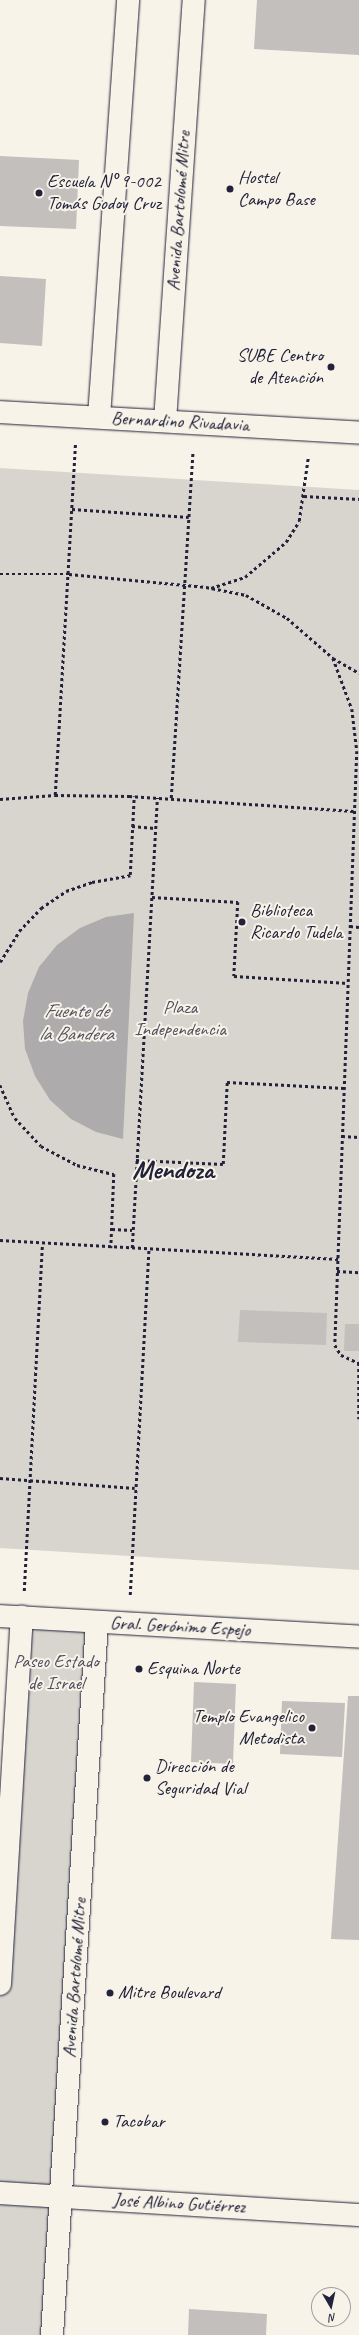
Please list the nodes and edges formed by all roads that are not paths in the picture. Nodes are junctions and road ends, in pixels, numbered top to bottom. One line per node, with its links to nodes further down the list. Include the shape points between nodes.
1 (128, 0): 4 (street)
2 (194, 0): 5 (street, Avenida Bartolomé Mitre)
3 (0, 412): 4 (street, Bernardino Rivadavia)
4 (99, 417): 5 (street, Bernardino Rivadavia)
5 (165, 421): 6 (street, Bernardino Rivadavia)
6 (359, 433)
7 (0, 1616): 8 (street, Gral. Gerónimo Espejo)
8 (22, 1617): 9 (street, Gral. Gerónimo Espejo); 11 (street)
9 (97, 1622): 10 (street, Gral. Gerónimo Espejo); 13 (street, Avenida Bartolomé Mitre)
10 (359, 1638)
11 (0, 1984)
12 (0, 2193): 13 (street, José Albino Gutiérrez)
13 (61, 2197): 14 (street, José Albino Gutiérrez); 15 (street, Avenida Bartolomé Mitre)
14 (359, 2215)
15 (52, 2335)

